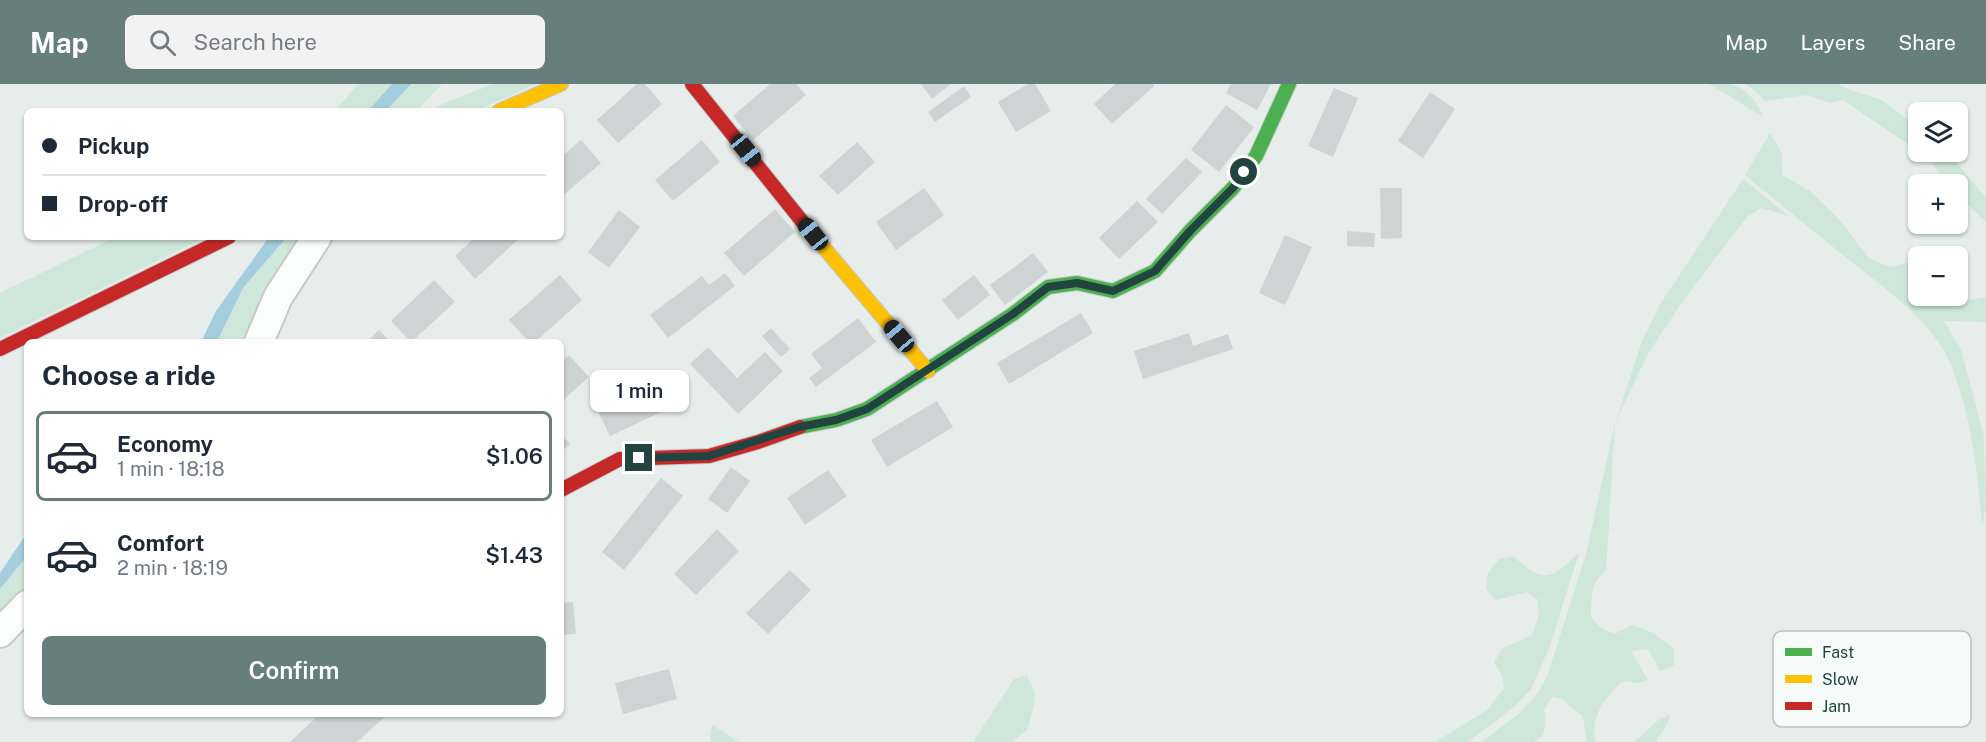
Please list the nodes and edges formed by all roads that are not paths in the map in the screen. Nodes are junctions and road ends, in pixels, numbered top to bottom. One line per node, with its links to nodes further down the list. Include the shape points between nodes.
1 (561, 84): 4 (street)
2 (692, 84): 9 (street)
3 (1289, 84): 9 (street, via 1256,156 1239,180 1155,271 1113,291 1077,283 1048,287)
4 (506, 108)
5 (223, 240): 8 (street)
6 (315, 240): 7 (street, via 278,297)
7 (260, 339)
8 (0, 349)
9 (928, 371): 10 (street, via 867,409 836,420 799,427 709,456 620,459)
10 (564, 488)
11 (24, 608): 12 (street)
12 (0, 633)

